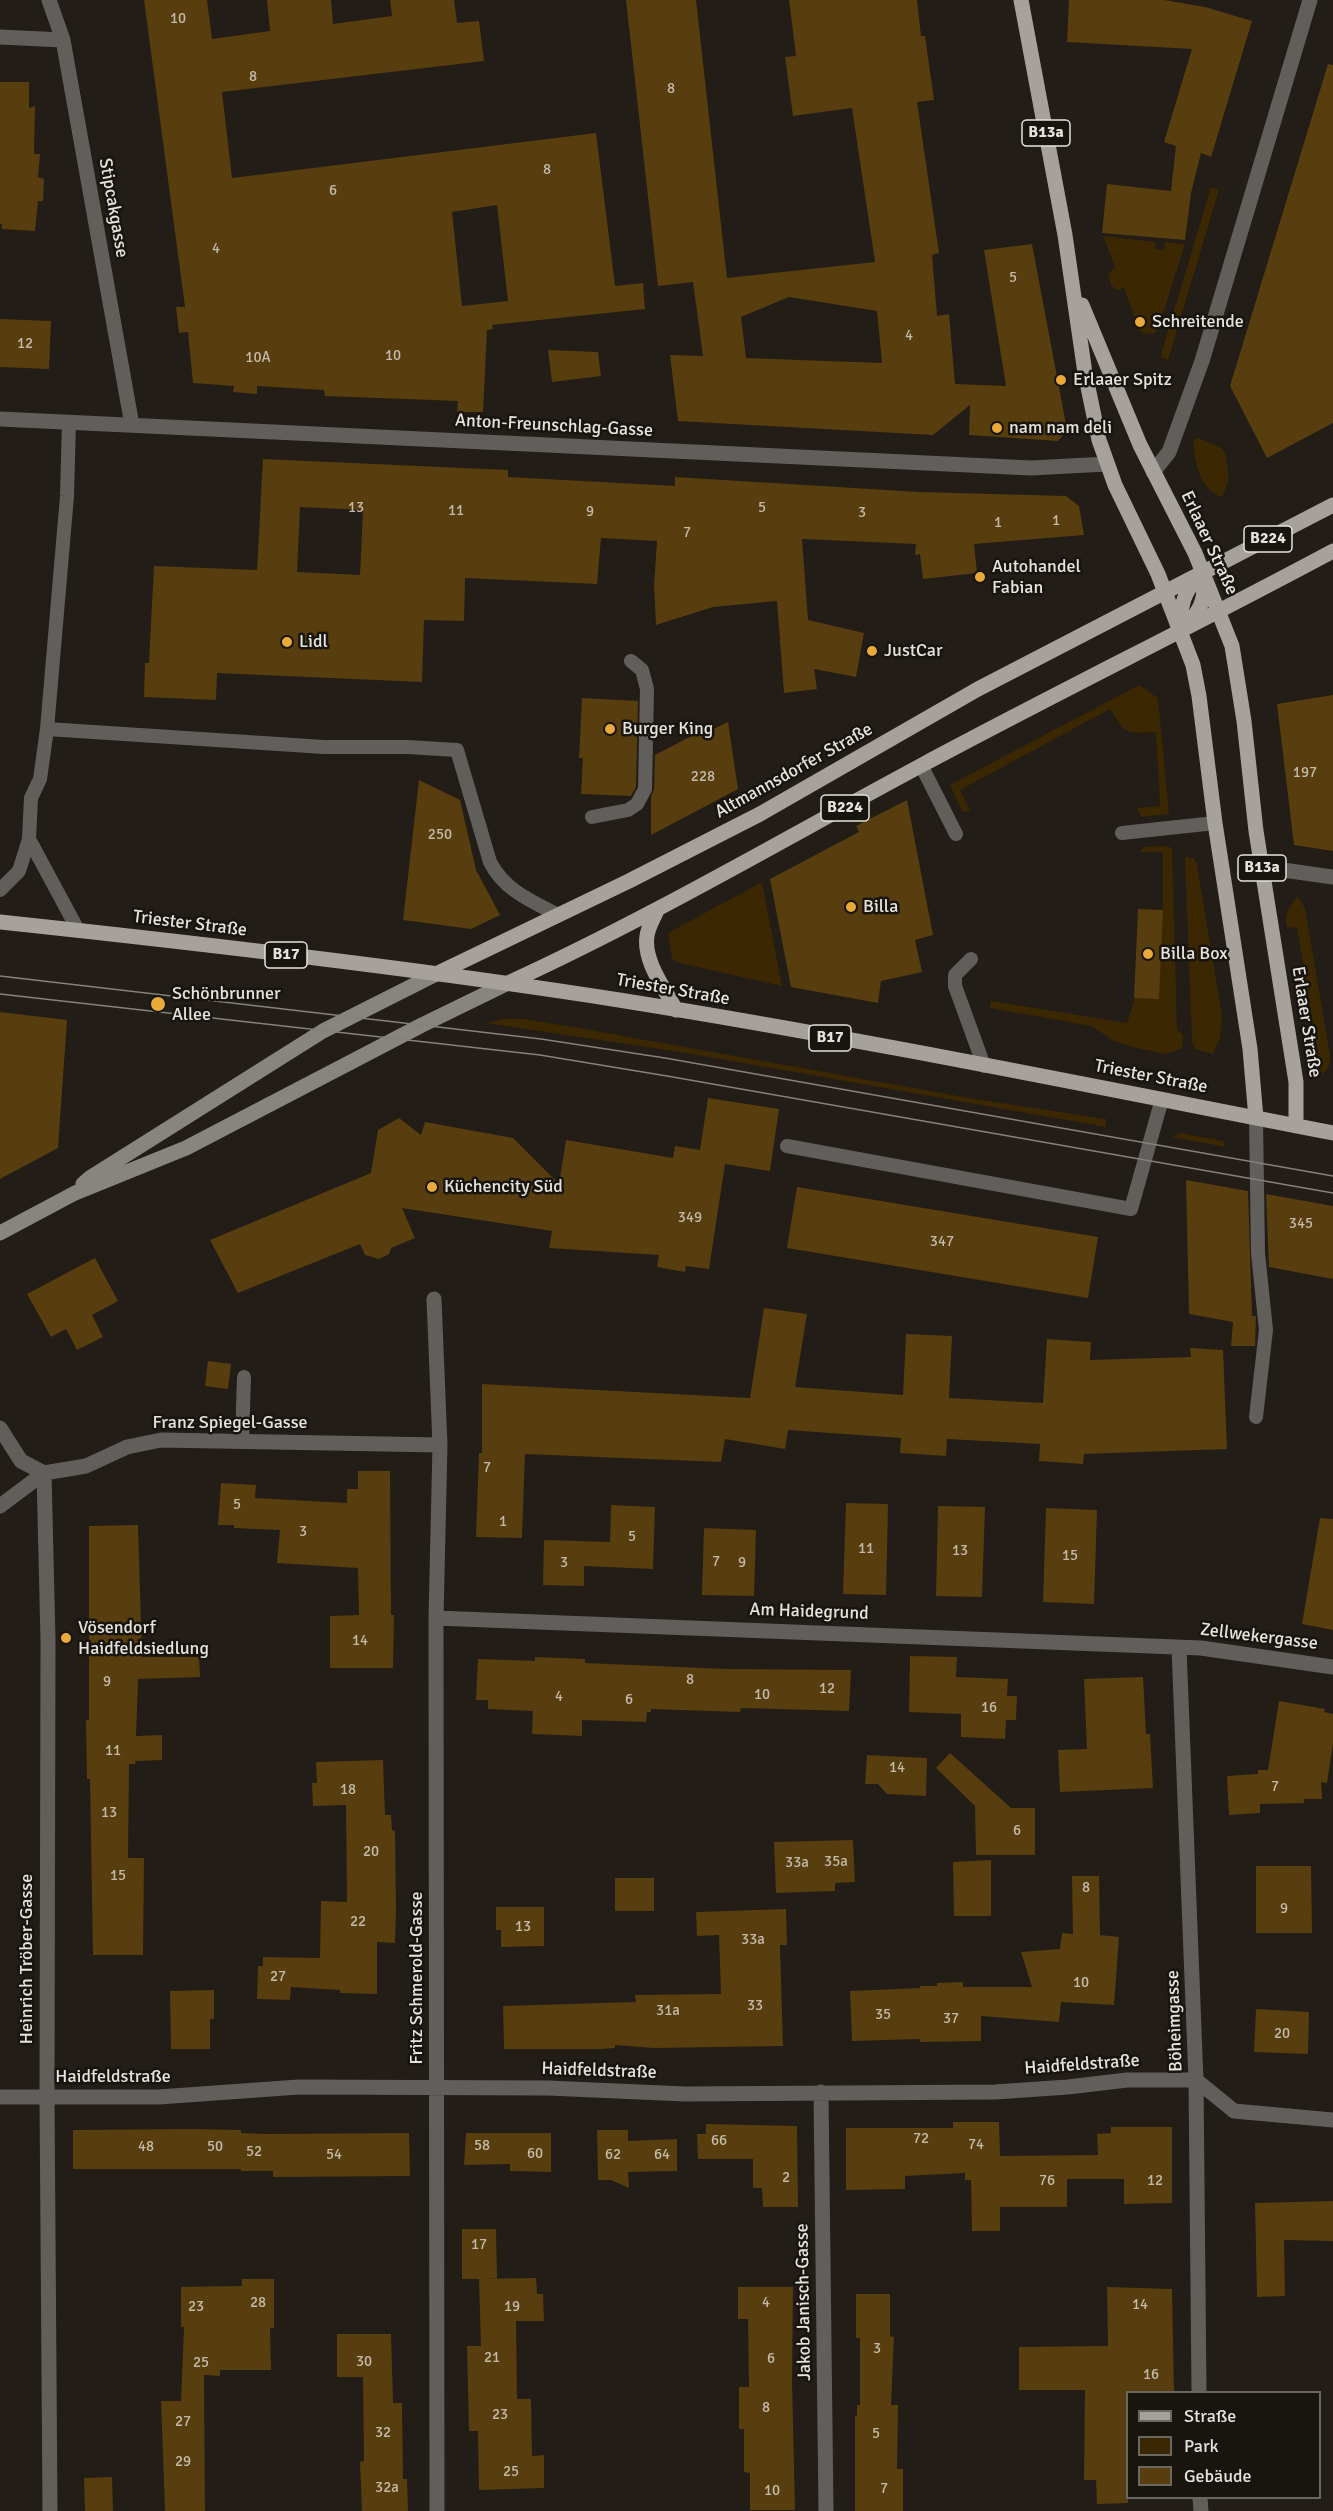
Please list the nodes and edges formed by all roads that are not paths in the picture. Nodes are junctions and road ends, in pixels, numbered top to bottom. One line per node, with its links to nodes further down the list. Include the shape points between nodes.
1 (49, 0): 5 (street, Stipcakgasse)
2 (1021, 0): 6 (main road, B13a)
3 (1310, 0): 11 (street, via 1202,361 1169,452)
4 (0, 37): 5 (street)
5 (63, 40): 9 (street, Stipcakgasse)
6 (1070, 265): 10 (main road, B13a, via 1085,374); 11 (main road, B13a, via 1088,322)
7 (0, 419): 8 (street, Anton-Freunschlag-Gasse)
8 (69, 422): 9 (street, Anton-Freunschlag-Gasse); 23 (lane, via 67,496)
9 (132, 425): 10 (street, Anton-Freunschlag-Gasse, via 1031,468)
10 (1107, 464): 16 (main road, B13a)
11 (1153, 472): 14 (main road, Erlaaer Straße / B13a)
12 (1333, 505): 14 (main road, Altmannsdorfer Straße / B224)
13 (1333, 551): 19 (main road, B224)
14 (1203, 572): 15 (main road, Altmannsdorfer Straße); 16 (main road, Altmannsdorfer Straße / B224); 17 (main road); 19 (main road, Erlaaer Straße / B13a)
15 (1188, 588): 16 (main road, Altmannsdorfer Straße); 17 (main road); 18 (main road, Altmannsdorfer Straße)
16 (1165, 592): 18 (main road); 21 (main road, B13a); 34 (main road, Altmannsdorfer Straße / B224, via 978,689 760,814)
17 (1205, 596): 19 (main road); 20 (main road)
18 (1180, 609): 20 (main road); 21 (main road, Altmannsdorfer Straße)
19 (1220, 611): 20 (main road); 21 (main road, B224); 30 (main road, Erlaaer Straße / B13a, via 1236,668)
20 (1197, 614): 21 (main road)
21 (1181, 630): 24 (main road, B224); 26 (main road, B13a, via 1199,696)
22 (631, 661): 25 (lane, via 642,670 647,689 645,789 637,804 628,810)
23 (47, 729): 29 (lane, via 40,779 31,798); 34 (lane, via 324,747 456,750 495,872 516,893)
24 (921, 765): 28 (lane); 33 (main road, B224)
25 (592, 818)
26 (1215, 823): 27 (lane); 43 (main road, B13a, via 1250,1049)
27 (1122, 833)
28 (956, 834)
29 (29, 839): 32 (lane, via 19,871); 36 (lane)
30 (1262, 867): 31 (street); 44 (main road, Erlaaer Straße / B13a, via 1296,1082)
31 (1333, 877)
32 (0, 890)
33 (657, 910): 39 (main road, B224); 40 (main road, via 647,944)
34 (558, 915): 38 (main road, Altmannsdorfer Straße / B224)
35 (0, 922): 36 (main road, Triester Straße / B17)
36 (78, 930): 38 (main road, Triester Straße / B17)
37 (971, 958): 41 (lane, via 955,975 955,986)
38 (436, 974): 39 (main road, Triester Straße / B17); 47 (main road, via 322,1031 91,1177)
39 (508, 983): 40 (main road, Triester Straße / B17); 47 (main road, via 186,1148)
40 (676, 1010): 41 (main road, Triester Straße / B17)
41 (984, 1066): 42 (main road, Triester Straße / B17)
42 (1162, 1099): 43 (main road, Triester Straße / B17); 46 (lane, via 1131,1209)
43 (1256, 1118): 44 (main road, Triester Straße / B17); 51 (lane, via 1258,1253 1266,1330)
44 (1296, 1126): 45 (main road, Triester Straße / B17)
45 (1333, 1133)
46 (787, 1146)
47 (75, 1193): 48 (main road)
48 (0, 1233)
49 (434, 1299): 54 (street, Fritz Schmerold-Gasse)
50 (244, 1377): 53 (lane)
51 (1256, 1417)
52 (0, 1428): 55 (street, via 21,1461)
53 (242, 1441): 54 (street, Franz Spiegel-Gasse); 55 (street, Franz Spiegel-Gasse, via 144,1442 86,1466)
54 (440, 1445): 57 (street, Fritz Schmerold-Gasse)
55 (44, 1473): 56 (street, Franz Spiegel-Gasse); 63 (street, Heinrich Tröber-Gasse, via 48,1640)
56 (0, 1506)
57 (436, 1618): 58 (street, Am Haidegrund); 61 (street, Fritz Schmerold-Gasse)
58 (1179, 1648): 59 (street, Zellwekergasse, via 1226,1650); 60 (street, Böheimgasse)
59 (1333, 1667)
60 (1196, 2080): 62 (street, Haidfeldstraße, via 1127,2080 995,2092); 65 (street, via 1234,2111); 66 (street, Böheimgasse)
61 (436, 2088): 62 (street, Haidfeldstraße, via 685,2094); 63 (street, Haidfeldstraße, via 299,2086 159,2097); 68 (street, Fritz Schmerold-Gasse)
62 (821, 2092): 69 (street, Jakob Janisch-Gasse)
63 (47, 2096): 64 (street, Haidfeldstraße); 67 (street, Heinrich Tröber-Gasse)
64 (0, 2097)
65 (1333, 2120)
66 (1199, 2391)
67 (50, 2511)
68 (437, 2511)
69 (826, 2511)

